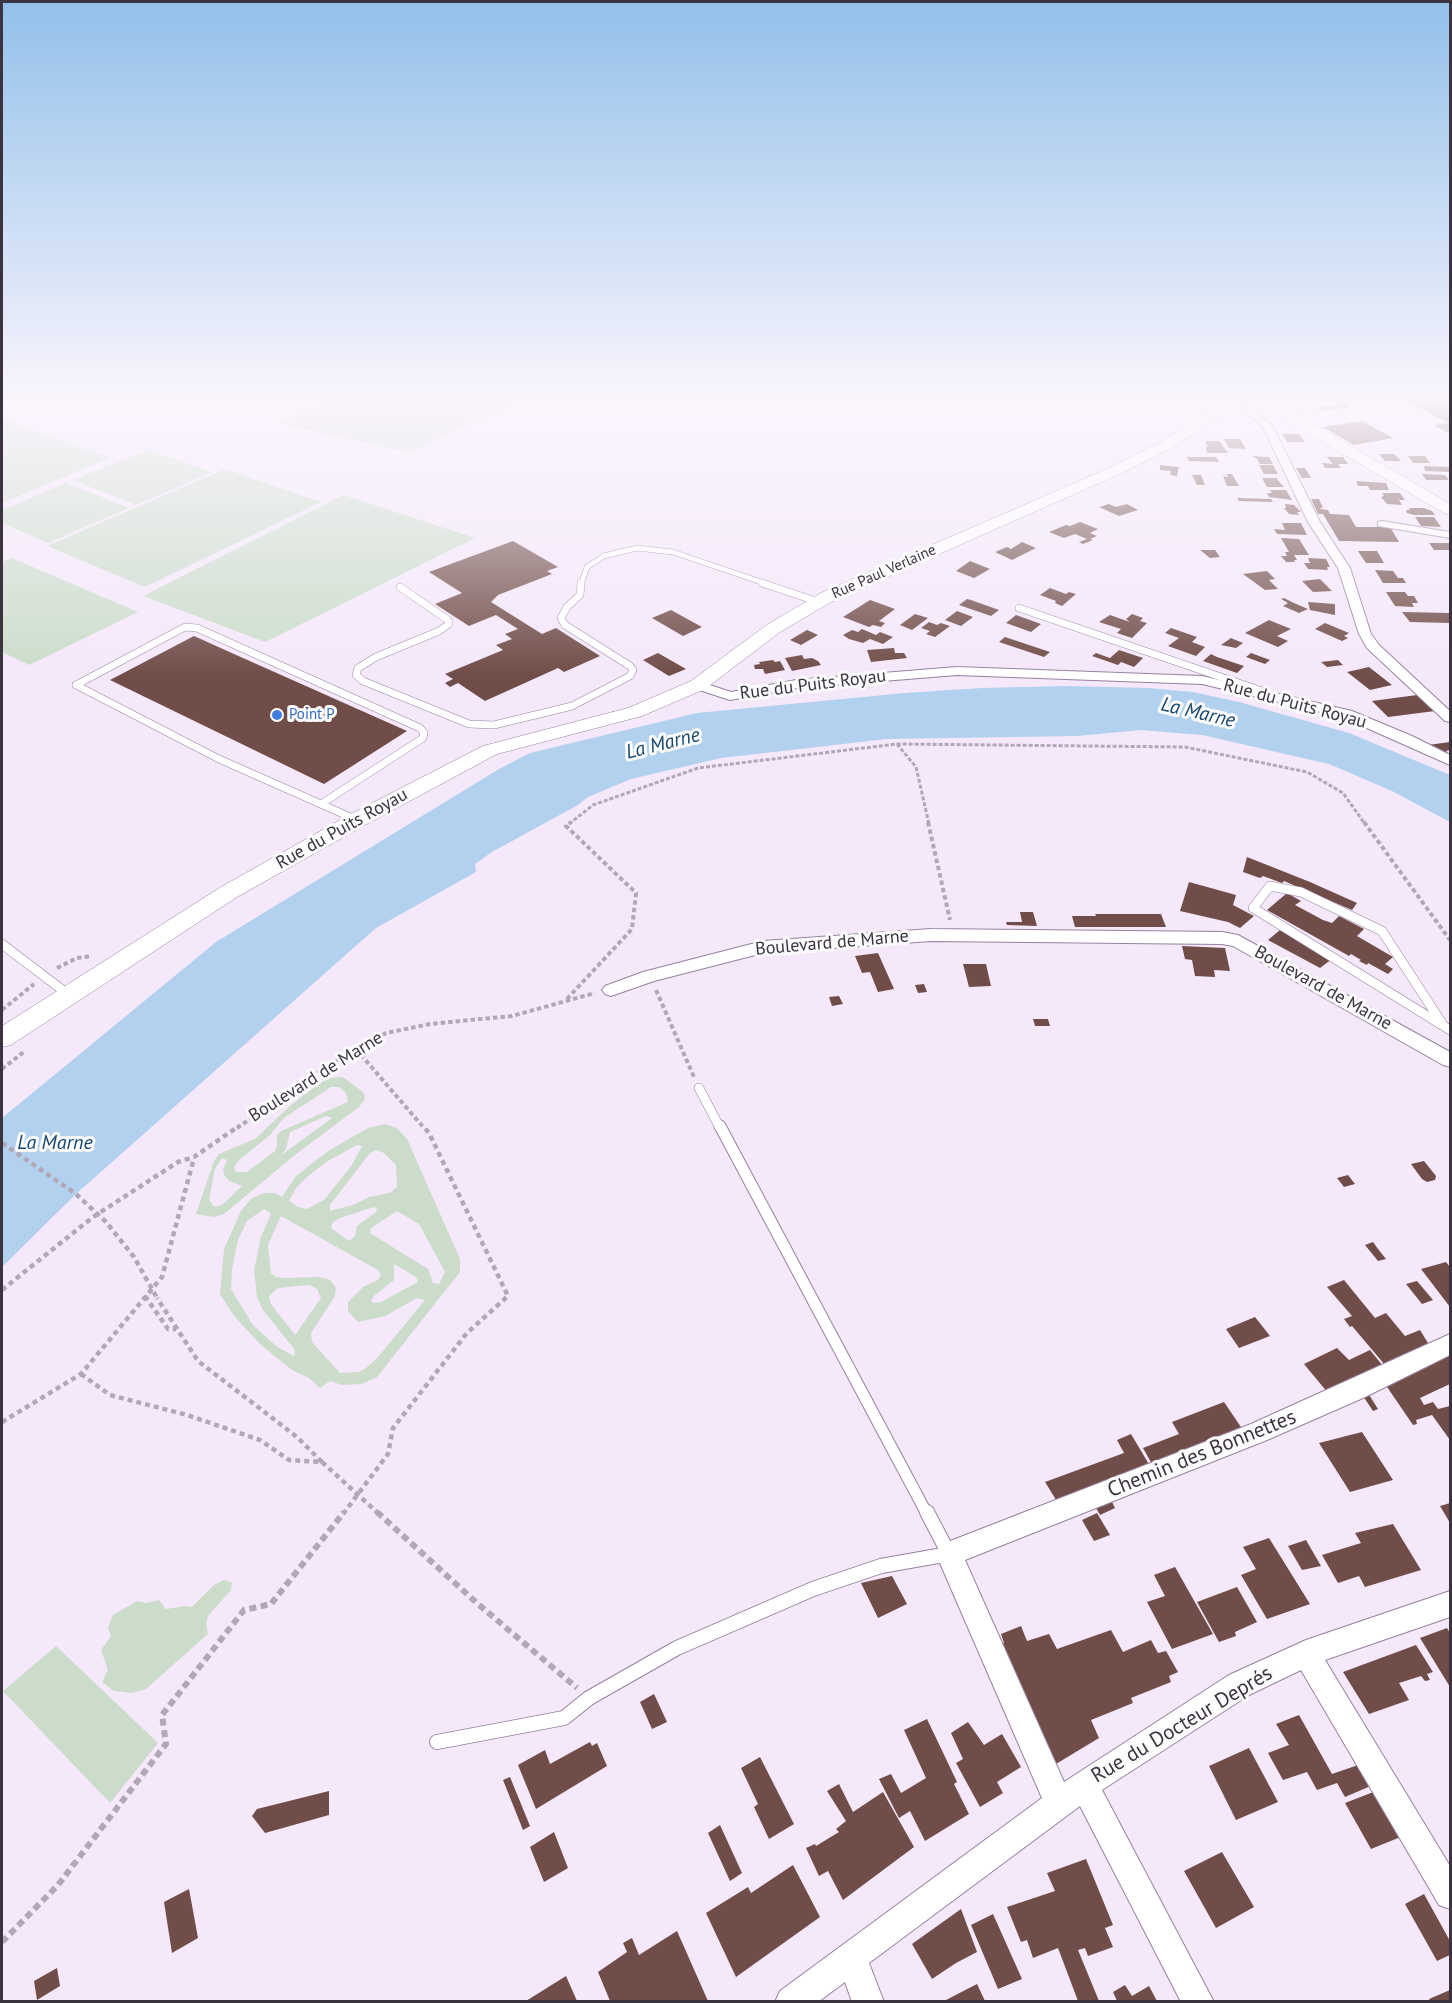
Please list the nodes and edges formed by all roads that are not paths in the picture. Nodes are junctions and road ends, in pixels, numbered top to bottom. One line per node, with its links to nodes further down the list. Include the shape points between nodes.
1 (1074, 488): 8 (street, Rue Paul Verlaine)
2 (1298, 488): 12 (street, via 1344,568 1365,634 1374,648)
3 (1413, 488): 4 (street)
4 (1450, 510)
5 (1382, 524): 6 (street)
6 (1450, 535)
7 (400, 587): 8 (lane, via 448,620 448,624 376,657 358,668 356,675 469,724 494,725 572,706 630,676 630,666 565,625 561,618 580,595 587,567 604,556 637,548 673,552)
8 (819, 602): 10 (street, Rue Paul Verlaine, via 774,628)
9 (1019, 608): 11 (lane)
10 (698, 685): 11 (street, Rue du Puits Royau, via 730,696 817,682 957,671 1202,680); 15 (street, Rue du Puits Royau, via 635,712 490,750)
11 (1273, 695): 13 (street, Rue du Puits Royau, via 1347,714)
12 (1450, 718)
13 (1450, 761)
14 (321, 804): 14 (lane, via 219,759 76,685 185,627 197,627 424,733 423,738); 15 (lane)
15 (357, 820): 18 (street, Rue du Puits Royau, via 229,892)
16 (2, 944): 18 (lane)
17 (611, 990): 21 (street, Boulevard de Marne, via 763,947 953,935 1222,938 1238,941)
18 (69, 995): 20 (street, Rue du Puits Royau)
19 (1447, 1028): 19 (lane, via 1345,964 1253,908 1270,885 1301,892 1382,931)
20 (2, 1038)
21 (1450, 1060)
22 (699, 1088): 24 (lane)
23 (1450, 1344): 24 (street, Chemin des Bonnettes, via 1259,1432)
24 (949, 1554): 27 (lane, via 881,1566 813,1589 677,1648 589,1698 564,1718); 29 (street)
25 (1450, 1604): 26 (street, Rue du Docteur Deprés)
26 (1306, 1653): 28 (street, Rue du Docteur Deprés, via 1239,1685); 30 (street)
27 (437, 1742)
28 (1084, 1785): 29 (street, Rue du Docteur Deprés); 34 (street)
29 (1059, 1803): 31 (street)
30 (1450, 1894)
31 (852, 1959): 32 (street); 33 (street)
32 (791, 2001)
33 (868, 2001)
34 (1198, 2001)

